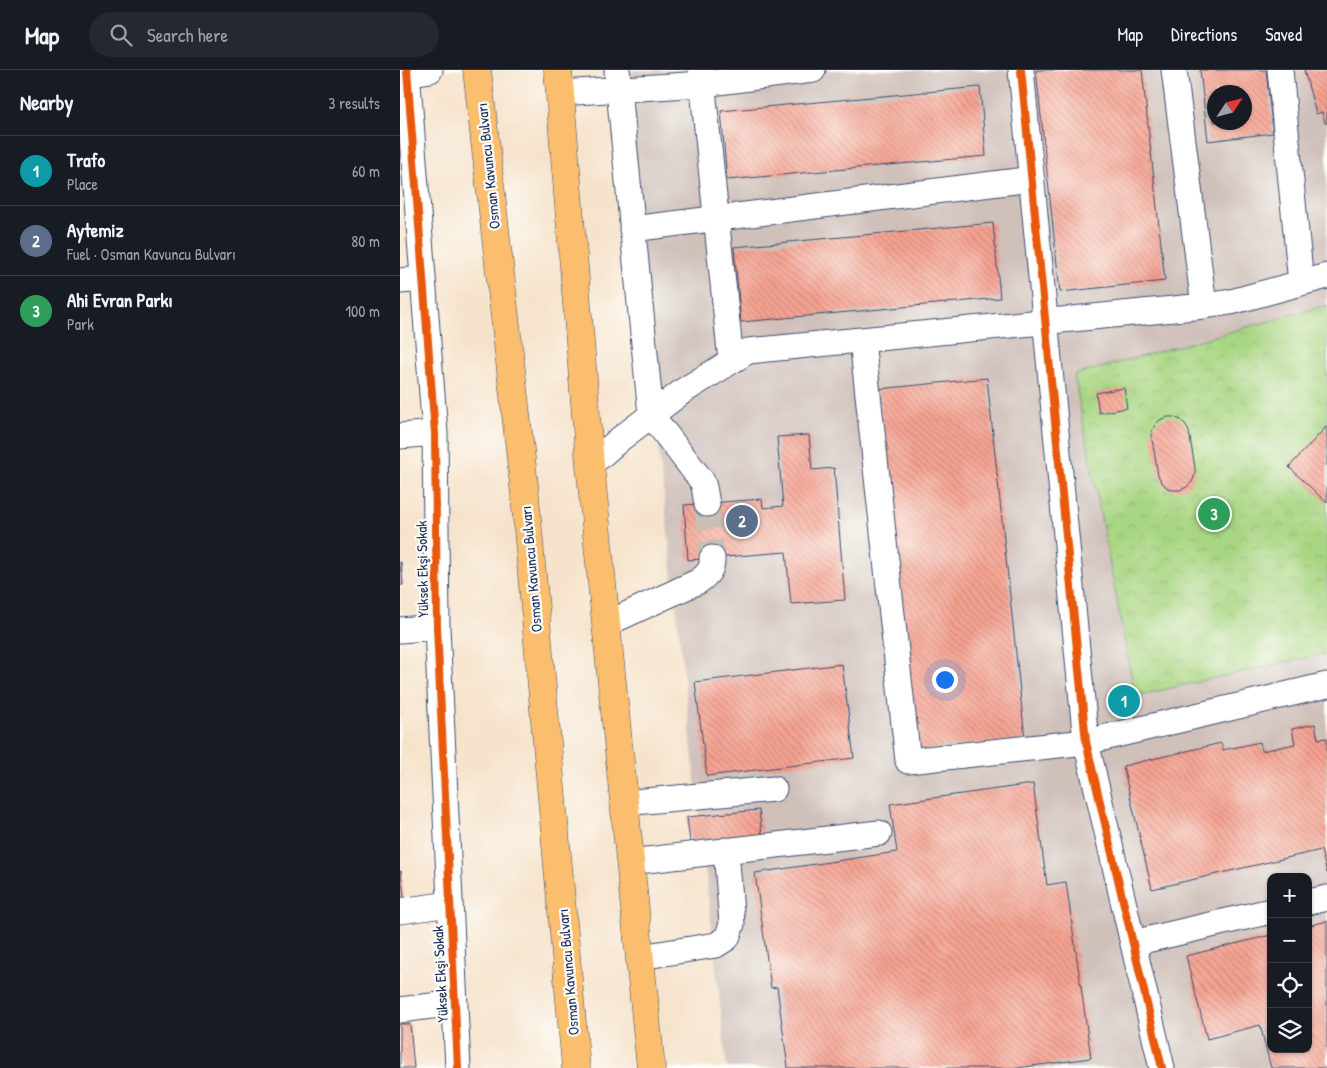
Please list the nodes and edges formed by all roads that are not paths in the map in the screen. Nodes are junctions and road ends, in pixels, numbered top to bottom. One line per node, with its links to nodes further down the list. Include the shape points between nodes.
1 (477, 70): 46 (highway, Osman Kavuncu Bulvarı, via 524,485)
2 (813, 70): 7 (street)
3 (1021, 70): 10 (street)
4 (1174, 70): 16 (street)
5 (1280, 70): 15 (street)
6 (411, 72): 14 (street, Yüksek Ekşi Sokak)
7 (702, 77): 8 (street); 11 (street)
8 (618, 80): 9 (street); 12 (street)
9 (559, 82): 23 (highway)
10 (1032, 179): 11 (street); 17 (street)
11 (716, 218): 12 (street); 19 (street)
12 (632, 229): 20 (street)
13 (1327, 276): 15 (street)
14 (411, 280): 21 (street, Yüksek Ekşi Sokak)
15 (1300, 283): 16 (street)
16 (1204, 306): 17 (street)
17 (1046, 322): 18 (street); 30 (street)
18 (862, 340): 19 (street, via 748,351); 30 (street, via 908,761)
19 (731, 361): 20 (street)
20 (651, 414): 23 (street); 24 (street, via 702,481)
21 (435, 433): 22 (street); 27 (street, Yüksek Ekşi Sokak)
22 (400, 436)
23 (590, 465): 26 (highway)
24 (707, 504)
25 (712, 558): 26 (street, via 707,575 699,581)
26 (606, 624): 32 (highway)
27 (436, 627): 28 (street); 38 (street, Yüksek Ekşi Sokak)
28 (400, 630)
29 (1327, 685): 30 (street)
30 (1086, 742): 41 (street)
31 (774, 789): 32 (street)
32 (624, 803): 35 (highway)
33 (879, 833): 34 (street)
34 (726, 850): 35 (street); 42 (street, via 732,924 726,938 716,945)
35 (630, 862): 42 (highway)
36 (1327, 898): 37 (street)
37 (1312, 901)
38 (450, 904): 39 (street); 43 (street, Yüksek Ekşi Sokak)
39 (400, 911)
40 (1267, 912): 41 (street)
41 (1133, 943): 48 (street)
42 (640, 957): 47 (highway)
43 (455, 1003): 44 (street); 45 (street, Yüksek Ekşi Sokak)
44 (400, 1010)
45 (458, 1068)
46 (576, 1068)
47 (651, 1068)
48 (1162, 1068)

